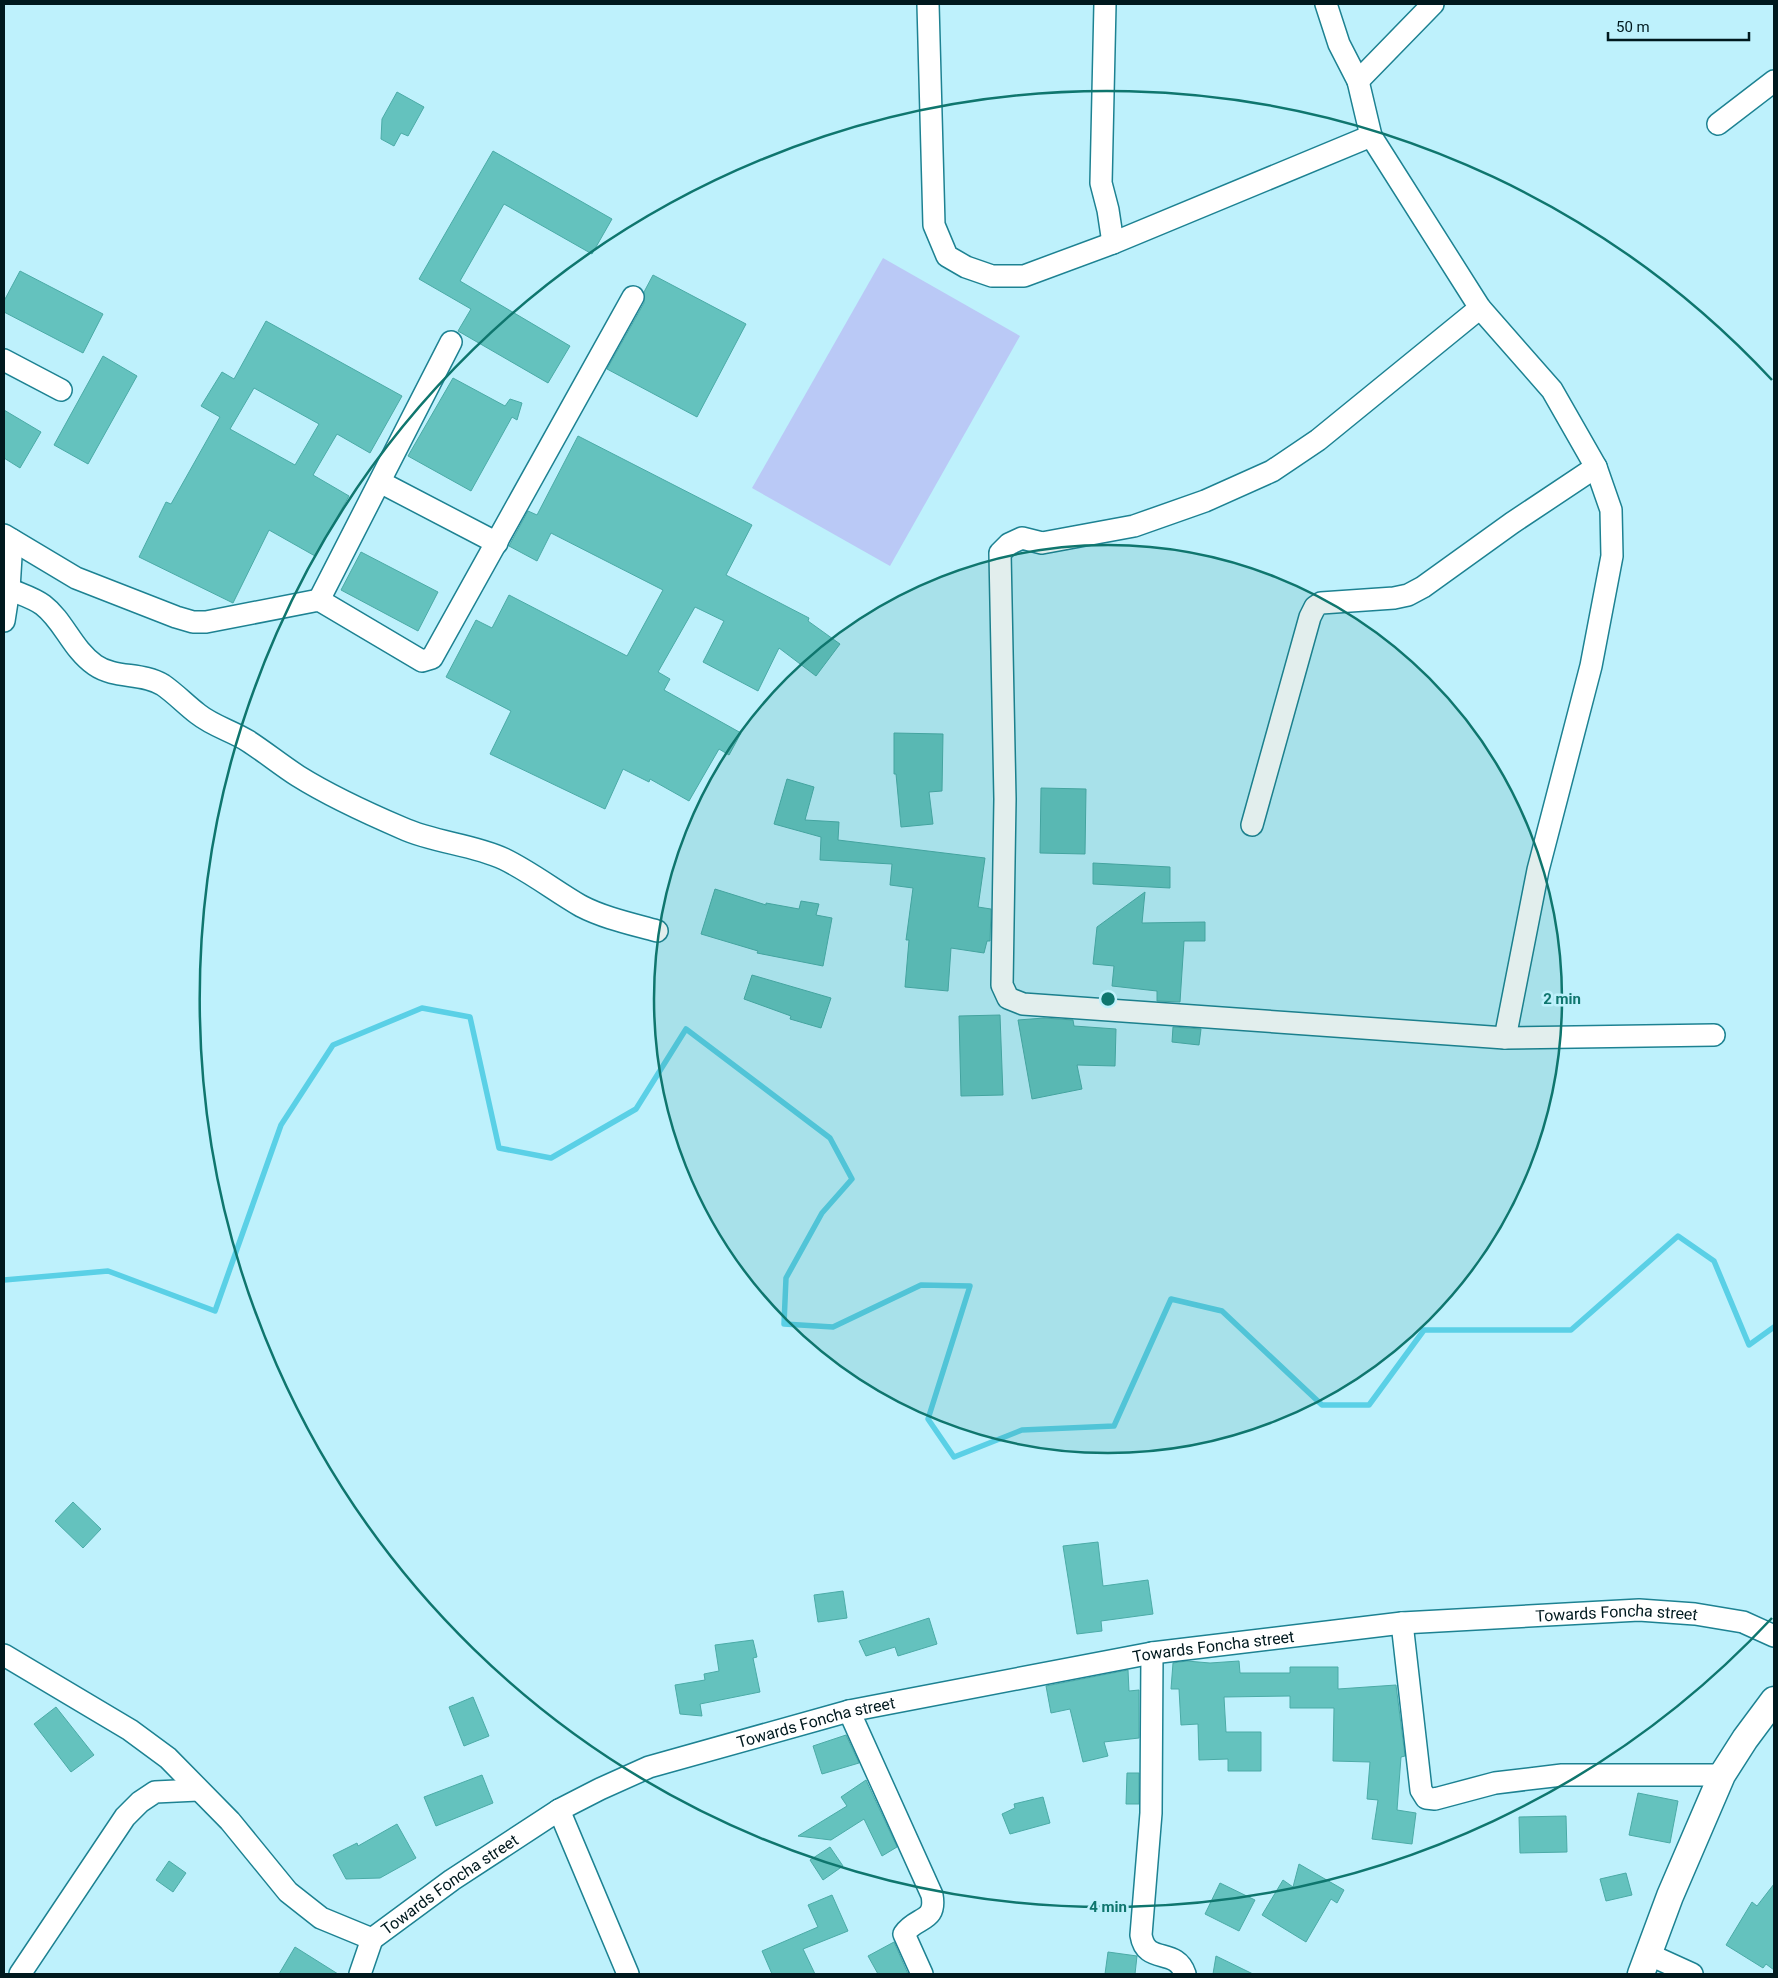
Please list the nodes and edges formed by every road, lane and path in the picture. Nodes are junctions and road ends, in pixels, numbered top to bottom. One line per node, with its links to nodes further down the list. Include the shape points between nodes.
1 (928, 4): 9 (street, via 934,225 947,256 992,276 1024,276)
2 (1105, 4): 9 (street, via 1100,183)
3 (1326, 4): 5 (street, via 1339,44)
4 (1433, 4): 5 (street)
5 (1358, 81): 8 (street)
6 (1774, 81): 7 (street)
7 (1718, 124)
8 (1371, 136): 9 (street); 11 (street)
9 (1113, 243)
10 (633, 297): 18 (street)
11 (1480, 308): 15 (street, via 1552,390); 25 (street, via 1318,440 1272,471 1204,501 1134,526 1042,543 1022,538 1009,544 1000,554 1006,799 1002,985 1008,998 1023,1004)
12 (451, 342): 16 (street)
13 (4, 360): 14 (street)
14 (61, 390)
15 (1596, 466): 22 (street, via 1408,595 1321,603 1315,607); 25 (street, via 1611,510 1612,556 1591,666 1538,870)
16 (380, 482): 18 (street); 20 (street)
17 (8, 537): 19 (street); 20 (street, via 76,578 193,622)
18 (497, 543): 20 (street, via 432,658 422,660)
19 (9, 588): 21 (street); 23 (street, via 50,611 78,650 96,666 161,684 198,714 247,740 318,787 403,829 502,858 583,906)
20 (320, 600)
21 (4, 621)
22 (1252, 825)
23 (657, 931)
24 (1714, 1035): 25 (street)
25 (1505, 1038)
26 (1402, 1623): 27 (street, Towards Foncha street, via 1639,1610 1695,1614 1742,1622); 28 (street, Towards Foncha street); 32 (street, via 1420,1790 1426,1798 1435,1799 1495,1783 1562,1775)
27 (1774, 1636)
28 (1152, 1653): 31 (street, Towards Foncha street); 41 (street, via 1151,1813 1142,1946 1149,1952 1172,1958 1182,1966)
29 (4, 1655): 33 (street, Towards Foncha street, via 130,1730 168,1758)
30 (1774, 1700): 32 (street)
31 (850, 1711): 34 (street, Towards Foncha street, via 649,1767); 40 (street, via 932,1895 934,1906 930,1915 904,1934)
32 (1722, 1775): 36 (street, via 1670,1896)
33 (198, 1790): 35 (street, Towards Foncha street, via 230,1822 288,1892 320,1918); 37 (street, via 155,1792 125,1817)
34 (559, 1810): 35 (street, Towards Foncha street, via 452,1880); 39 (street)
35 (372, 1938): 38 (street)
36 (1645, 1964): 42 (street)
37 (20, 1974)
38 (360, 1974)
39 (628, 1974)
40 (922, 1974)
41 (1185, 1974)
42 (1692, 1974)

